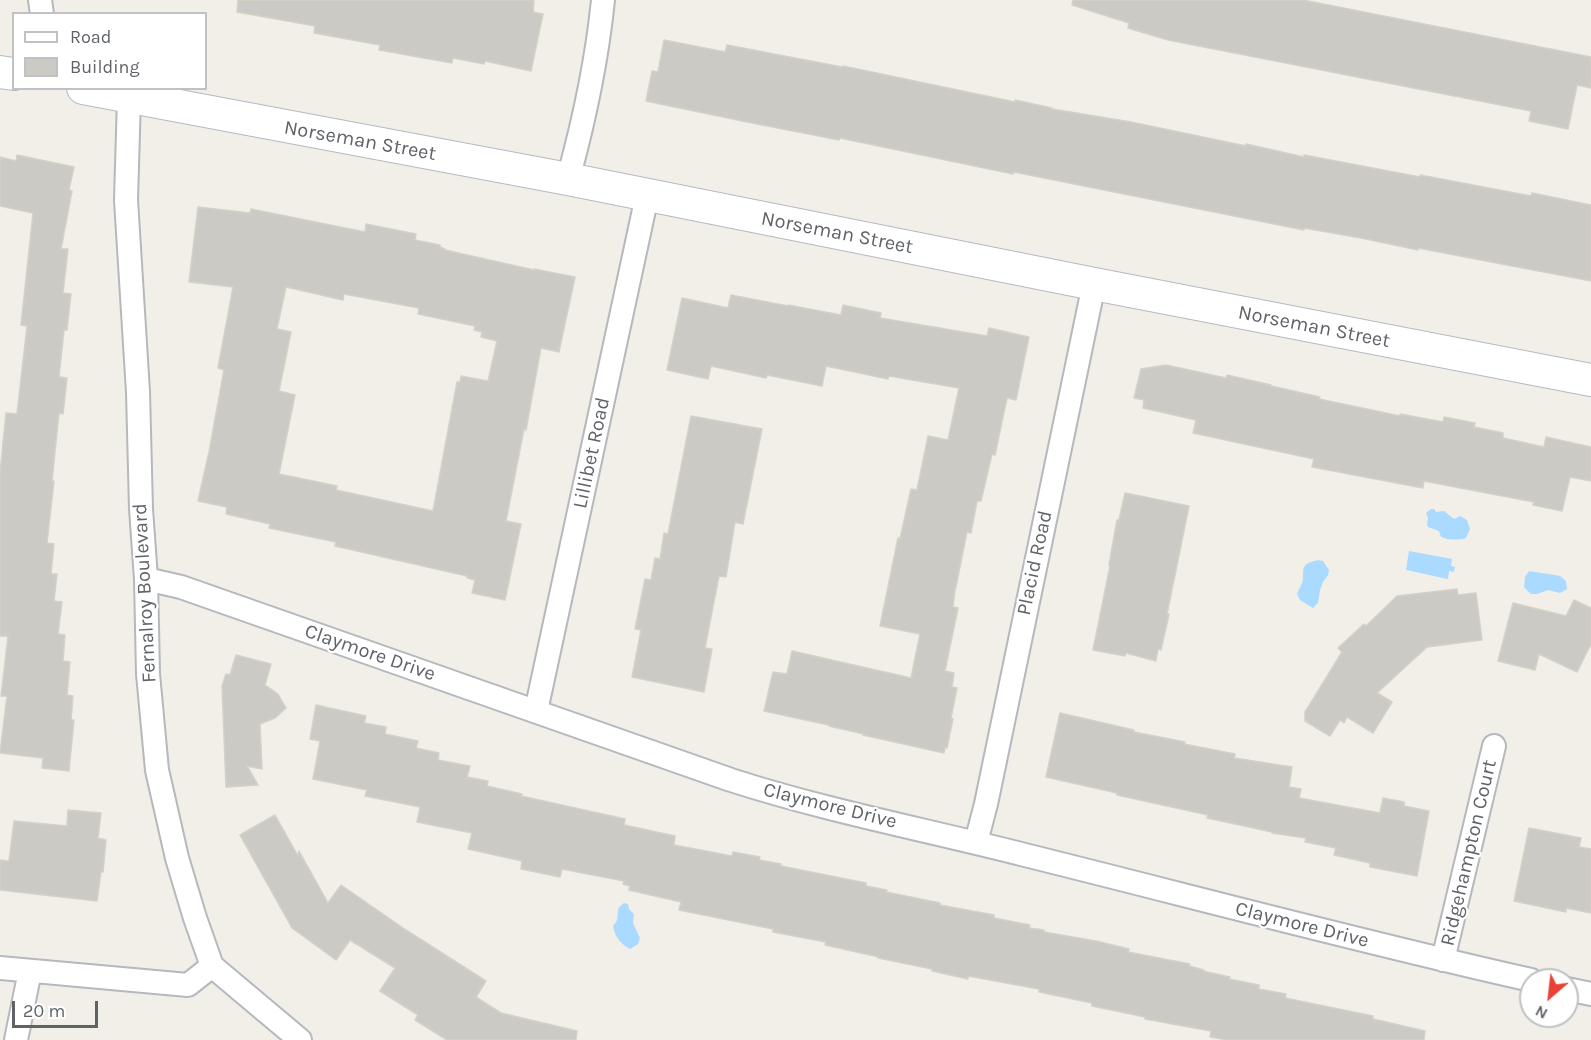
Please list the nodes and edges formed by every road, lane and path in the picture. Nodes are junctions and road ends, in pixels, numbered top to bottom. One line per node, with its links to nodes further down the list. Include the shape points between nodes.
1 (603, 0): 4 (street, via 582,128)
2 (92, 90): 3 (street, Norseman Street)
3 (129, 98): 4 (street, Norseman Street); 8 (street, Fernalroy Boulevard, via 126,200)
4 (568, 179): 5 (street, Norseman Street)
5 (647, 195): 6 (street, Norseman Street); 9 (street, Lillibet Road)
6 (1094, 284): 7 (street, Norseman Street); 11 (street, Placid Road)
7 (1591, 380)
8 (146, 579): 9 (street, Claymore Drive, via 181,587); 13 (street, Fernalroy Boulevard, via 148,674 157,770 177,858)
9 (536, 711): 11 (street, Claymore Drive, via 776,794)
10 (1494, 746): 12 (street, Ridgehampton Court)
11 (976, 842): 12 (street, Claymore Drive)
12 (1443, 960): 16 (street, Claymore Drive)
13 (212, 966): 15 (street, via 188,985); 18 (street)
14 (0, 968): 15 (street)
15 (30, 972): 17 (street)
16 (1519, 977)
17 (16, 1040)
18 (300, 1040)

